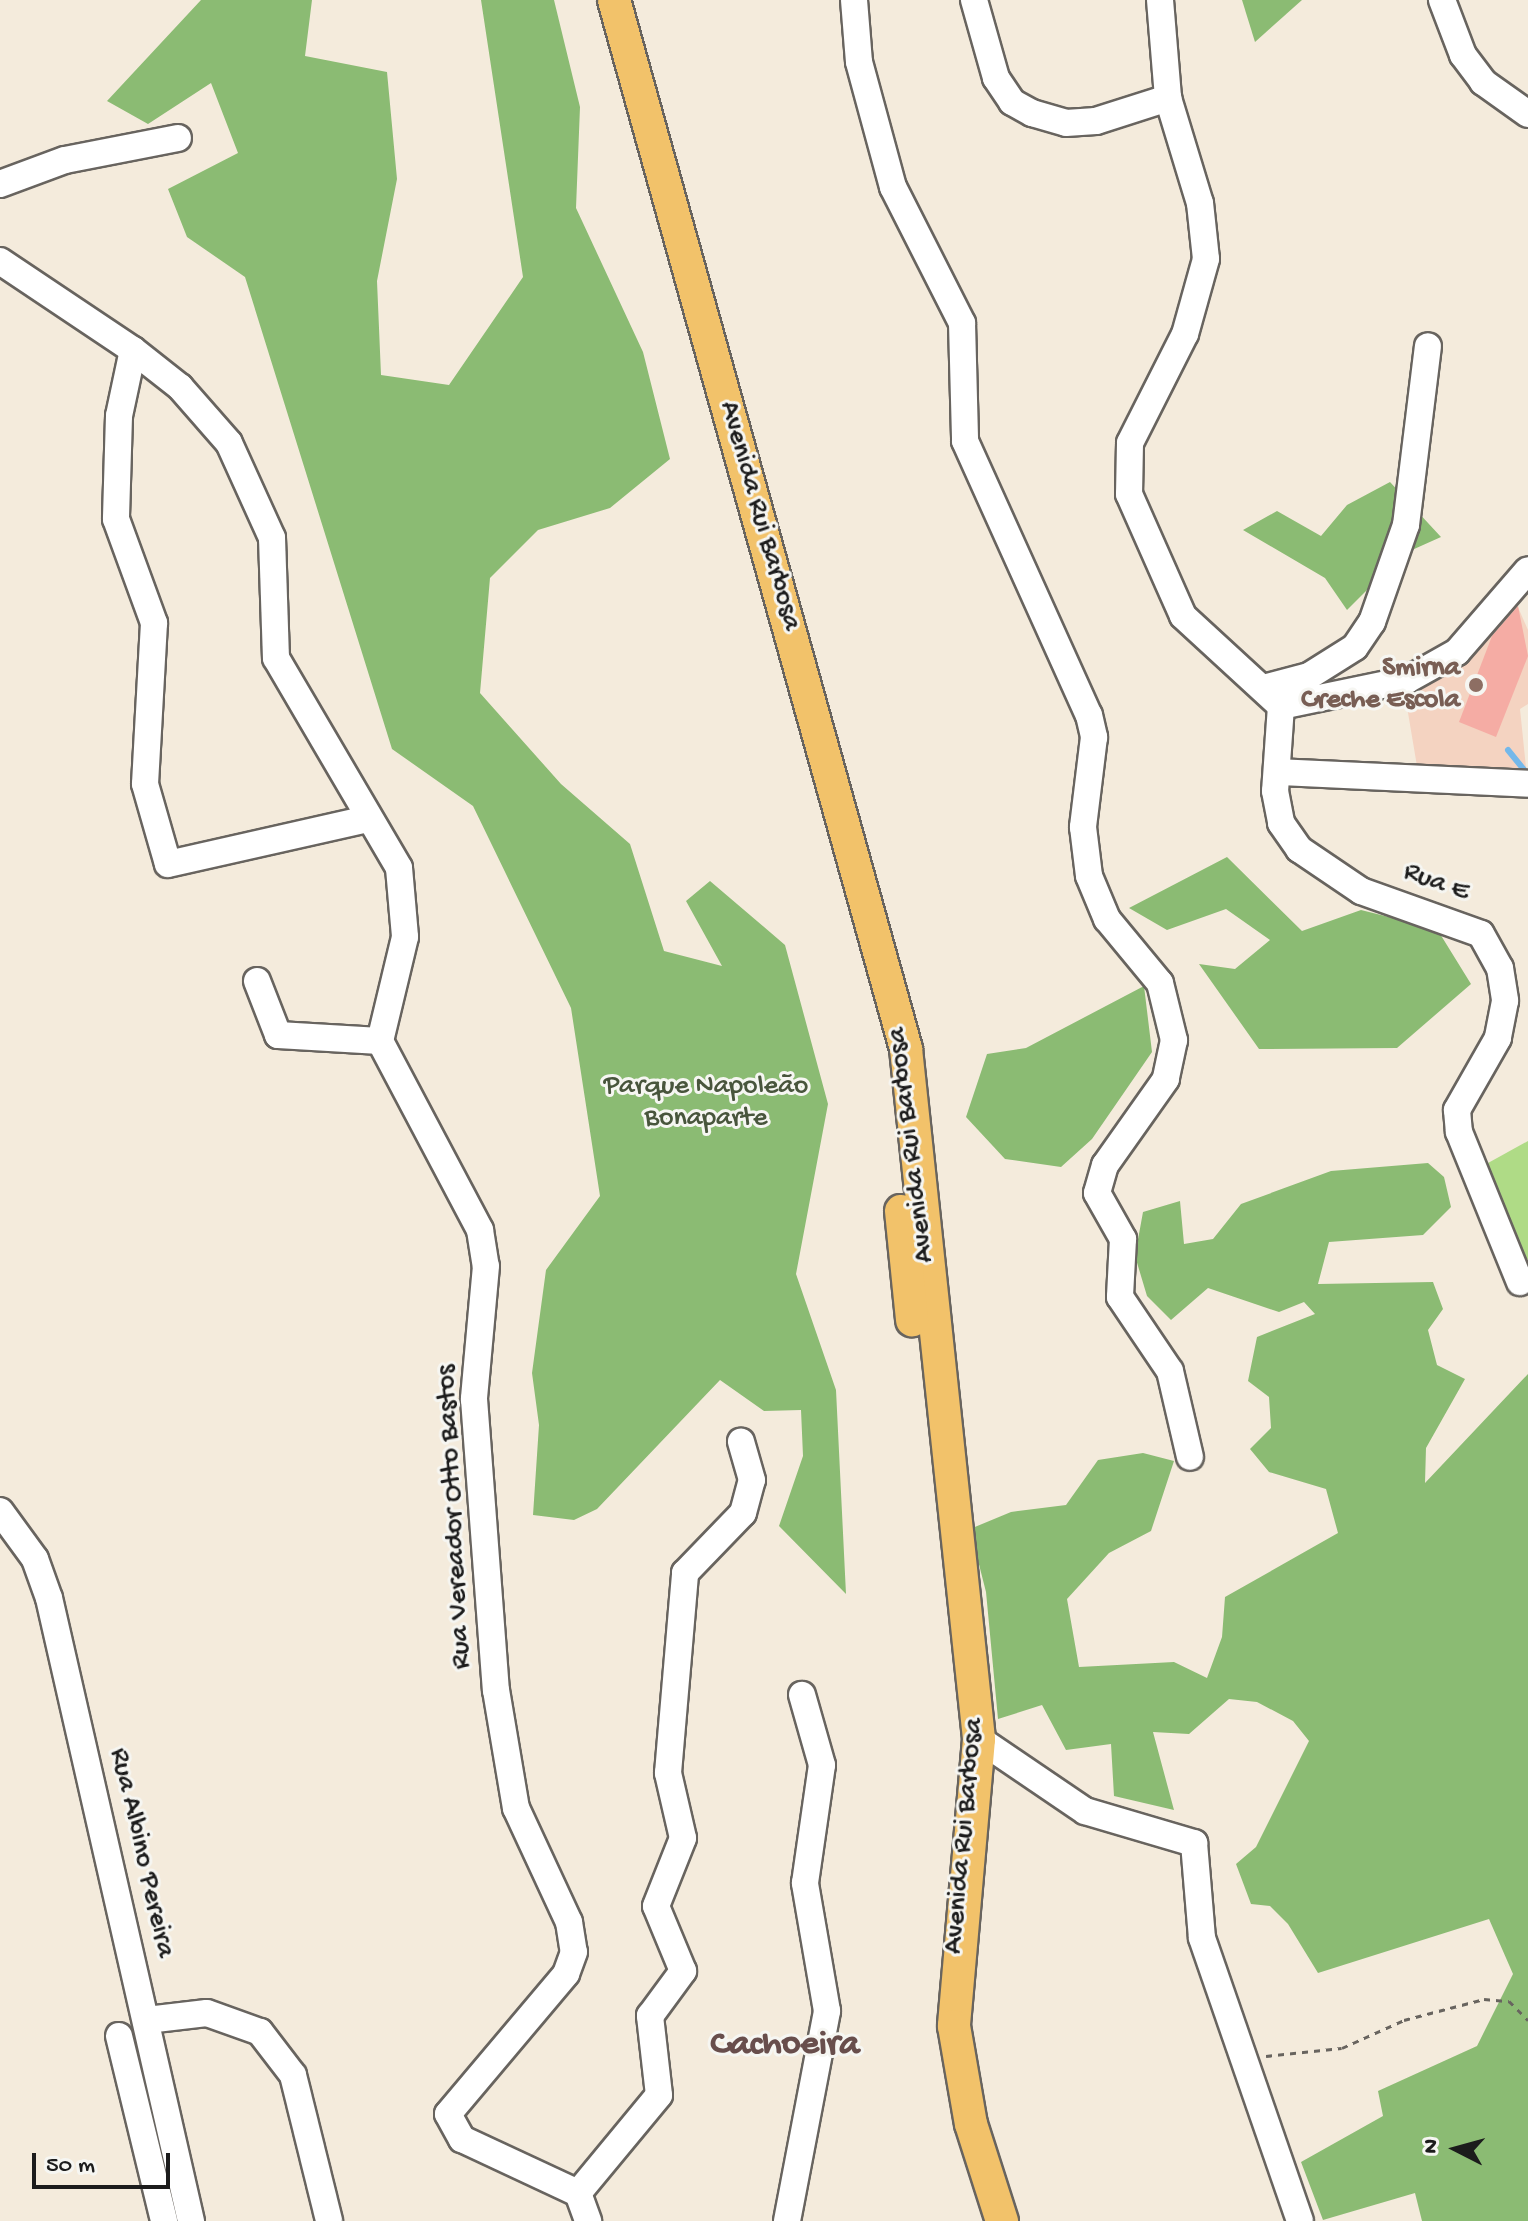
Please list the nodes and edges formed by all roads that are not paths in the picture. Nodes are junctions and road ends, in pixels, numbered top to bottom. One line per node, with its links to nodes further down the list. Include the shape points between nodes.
1 (597, 0): 35 (main road, Avenida Rui Barbosa, via 892,1079 904,1268 960,1695 963,1758 938,1984 939,2039 979,2192)
2 (614, 0): 26 (main road, Avenida Rui Barbosa, via 906,1049)
3 (854, 0): 23 (street, via 859,62 893,187 962,323 965,441 1089,715 1094,737 1083,827 1089,876 1107,919 1160,983 1174,1040 1166,1079 1105,1165 1097,1193 1123,1239 1125,1309 1163,1355)
4 (974, 0): 7 (street, via 996,78 1012,102 1032,113 1096,121)
5 (1160, 0): 7 (street)
6 (1442, 0): 8 (street, via 1463,55 1483,82)
7 (1168, 98): 15 (street, via 1200,203 1206,259 1185,334 1130,443 1129,494 1183,616 1209,646)
8 (1528, 114)
9 (178, 138): 10 (street, via 65,160)
10 (0, 184)
11 (0, 261): 13 (street)
12 (1428, 346): 15 (street, via 1406,525 1372,622 1355,647)
13 (133, 350): 18 (street, via 200,409 254,487 272,538 276,658); 18 (street, via 119,416 116,519 154,623 145,784 168,864)
14 (1528, 570): 15 (street, via 1457,652 1407,680)
15 (1274, 697): 16 (street, Rua E)
16 (1278, 772): 17 (street); 21 (street, Rua E, via 1281,823 1299,849 1361,891 1481,934 1500,968 1505,1001 1498,1038 1457,1110 1459,1132)
17 (1528, 784)
18 (367, 819): 20 (street, via 399,868 407,900)
19 (257, 981): 20 (street, via 278,1035)
20 (380, 1041): 29 (street, Rua Vereador Otto Bastos, via 480,1230 486,1266 474,1399 496,1690 516,1808 569,1922 574,1952 566,1974 448,2114 462,2139)
21 (1520, 1282)
22 (741, 1442): 29 (street, via 752,1480 743,1513 685,1573 668,1773 683,1838 656,1906 683,1971 650,2016 659,2095)
23 (1190, 1457)
24 (0, 1511): 27 (street, Rua Albino Pereira, via 35,1559 49,1598)
25 (802, 1695): 34 (street, via 822,1765 805,1883 827,2011)
26 (979, 1739): 36 (main road, Avenida Rui Barbosa, via 954,2026 971,2124); 37 (street, via 1085,1811 1194,1843 1202,1938)
27 (147, 2020): 31 (street, Rua Albino Pereira); 32 (street, via 207,2013 260,2032 293,2075)
28 (119, 2036): 30 (street)
29 (578, 2193): 33 (street)
30 (164, 2221)
31 (191, 2221)
32 (329, 2221)
33 (588, 2221)
34 (787, 2221)
35 (974, 2221)
36 (1002, 2221)
37 (1300, 2221)

